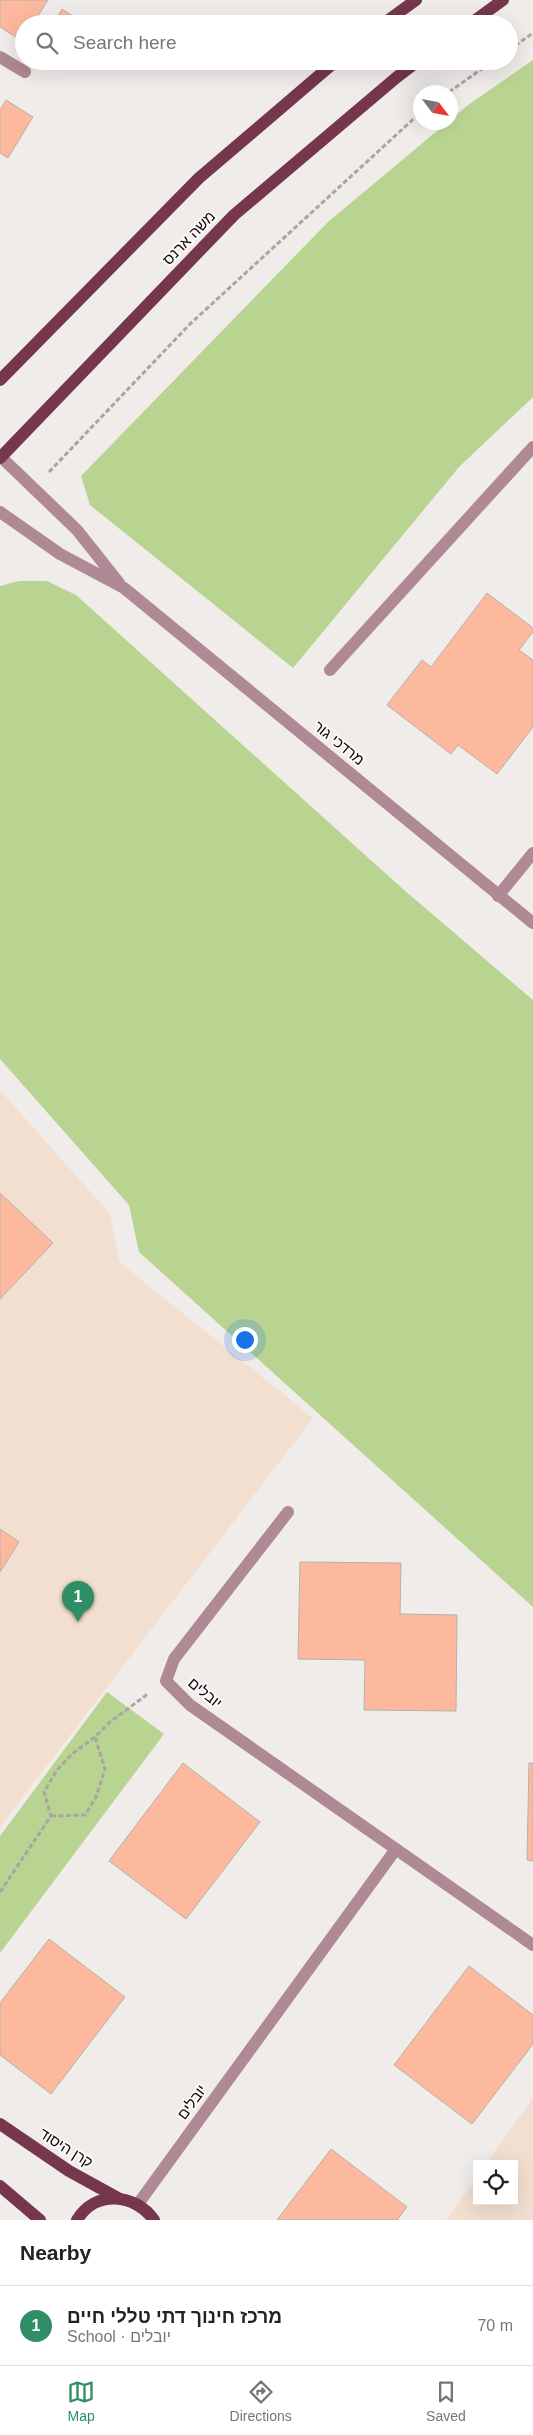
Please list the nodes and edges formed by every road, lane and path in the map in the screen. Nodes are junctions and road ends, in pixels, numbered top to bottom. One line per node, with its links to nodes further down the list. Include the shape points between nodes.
1 (416, 0): 3 (main road)
2 (503, 0): 4 (main road)
3 (395, 15)
4 (482, 15)
5 (533, 33): 6 (path)
6 (518, 44)
7 (0, 57): 8 (street)
8 (15, 66)
9 (22, 70): 13 (street)
10 (325, 70): 16 (main road, via 199,178)
11 (406, 70): 18 (main road, משה ארנס, via 234,214)
12 (480, 70): 14 (path)
13 (25, 72)
14 (458, 86)
15 (413, 119): 19 (path, via 190,324)
16 (0, 380)
17 (533, 447): 22 (street)
18 (0, 457): 19 (street, מרדכי גור)
19 (33, 488): 21 (street, מרדכי גור, via 77,530)
20 (0, 512): 21 (street, מרדכי גור, via 60,554)
21 (124, 588): 24 (street, מרדכי גור)
22 (330, 670)
23 (533, 853): 24 (street)
24 (498, 896): 25 (street, מרדכי גור)
25 (533, 923)
26 (288, 1512): 27 (street, יובלים, via 174,1659)
27 (166, 1681): 28 (path); 30 (street, יובלים, via 190,1705)
28 (95, 1737): 29 (path, via 57,1770 44,1792); 29 (path, via 105,1769 96,1797 85,1815)
29 (51, 1816): 31 (path)
30 (396, 1849): 32 (street, יובלים); 36 (street, יובלים)
31 (0, 1892)
32 (533, 1945)
33 (0, 2124): 35 (main road, קרן היסוד, via 61,2166)
34 (0, 2186): 37 (main road)
35 (118, 2198): 36 (main road, קרן היסוד); 38 (main road, via 96,2202 86,2208)
36 (138, 2204): 39 (main road)
37 (40, 2220)
38 (77, 2220)
39 (154, 2220)

